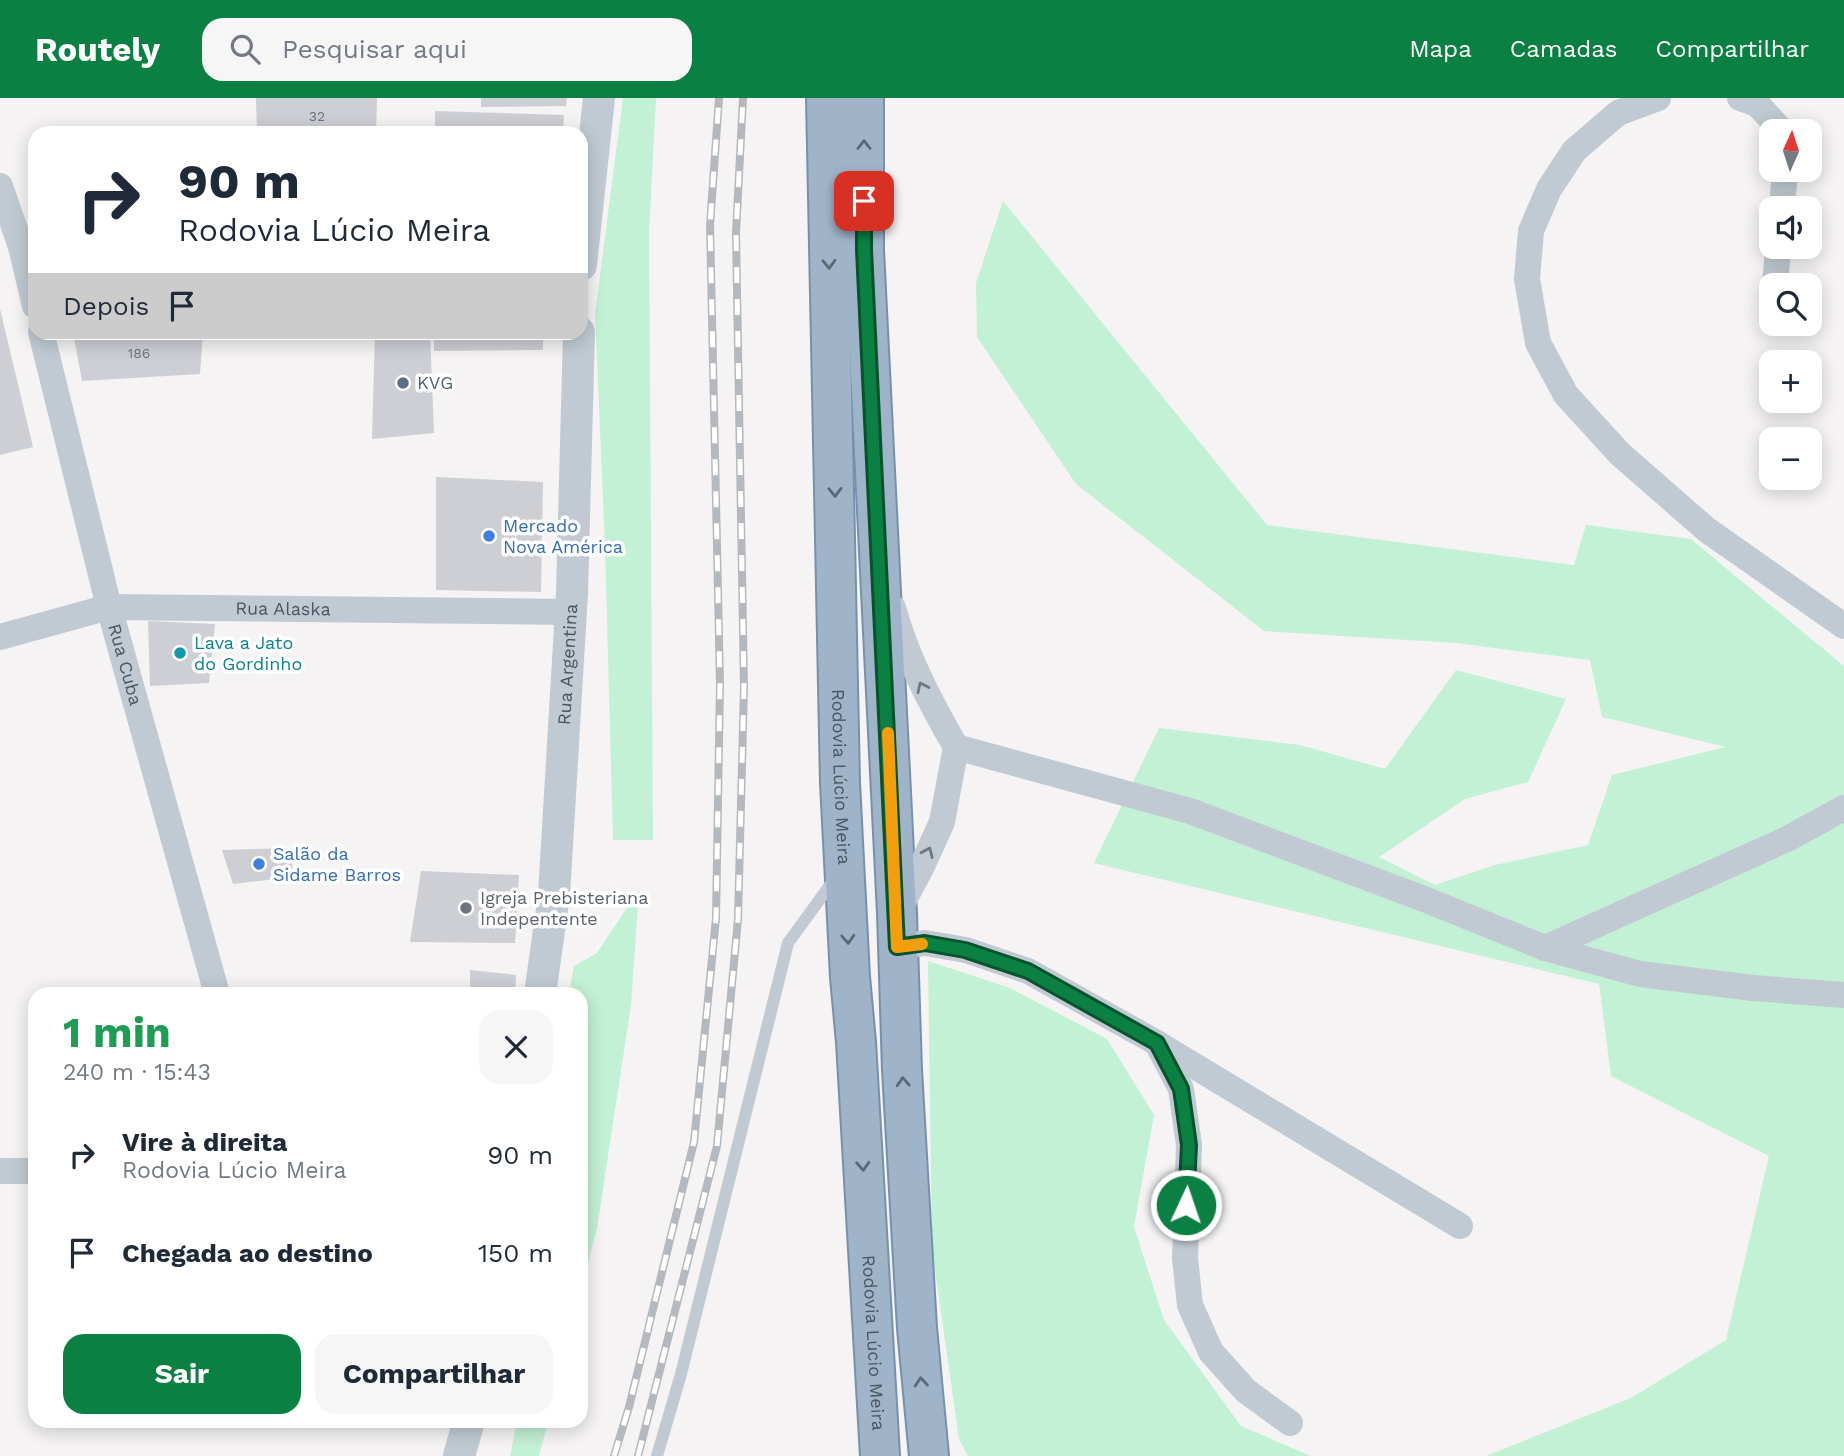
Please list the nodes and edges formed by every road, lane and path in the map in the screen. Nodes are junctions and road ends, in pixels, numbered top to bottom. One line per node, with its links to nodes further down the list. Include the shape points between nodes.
1 (599, 98): 8 (street)
2 (826, 98): 20 (highway, Rodovia Lúcio Meira, one-way to 20)
3 (864, 98): 13 (highway, one-way to 3, via 864,250)
4 (1658, 98): 16 (street, via 1618,113 1574,151 1549,189 1531,230 1527,279 1538,343 1566,395 1619,454 1707,530)
5 (1740, 98): 6 (street, via 1757,104)
6 (1771, 119)
7 (0, 186): 9 (street)
8 (588, 200)
9 (19, 248): 10 (street)
10 (28, 281)
11 (43, 340): 14 (street, Rua Cuba)
12 (579, 340): 15 (street, Rua Argentina)
13 (879, 560): 18 (street, one-way to 13, via 921,687); 21 (highway)
14 (109, 607): 15 (street, Rua Alaska); 17 (street, Rua Alaska); 23 (street, Rua Cuba)
15 (570, 612): 24 (street, Rua Argentina, via 554,895)
16 (1844, 626)
17 (0, 637)
18 (956, 747): 21 (street, one-way to 18, via 942,822); 22 (street, via 1190,811)
19 (1844, 808): 22 (street, via 1787,839)
20 (844, 865): 34 (lane, via 788,943); 35 (highway, Rodovia Lúcio Meira, one-way to 35)
21 (897, 930): 26 (street, via 925,943 965,950 1028,971); 32 (highway, one-way to 21, via 916,1328)
22 (1545, 948): 25 (street, via 1640,974)
23 (215, 987)
24 (541, 987)
25 (1844, 995)
26 (1157, 1043): 29 (street); 30 (street, via 1181,1089 1189,1145 1185,1258 1190,1305 1211,1352 1246,1391)
27 (0, 1171): 28 (street)
28 (28, 1171)
29 (1460, 1226)
30 (1290, 1423)
31 (467, 1428): 33 (street)
32 (927, 1453)
33 (459, 1456)
34 (657, 1456)
35 (880, 1456)

